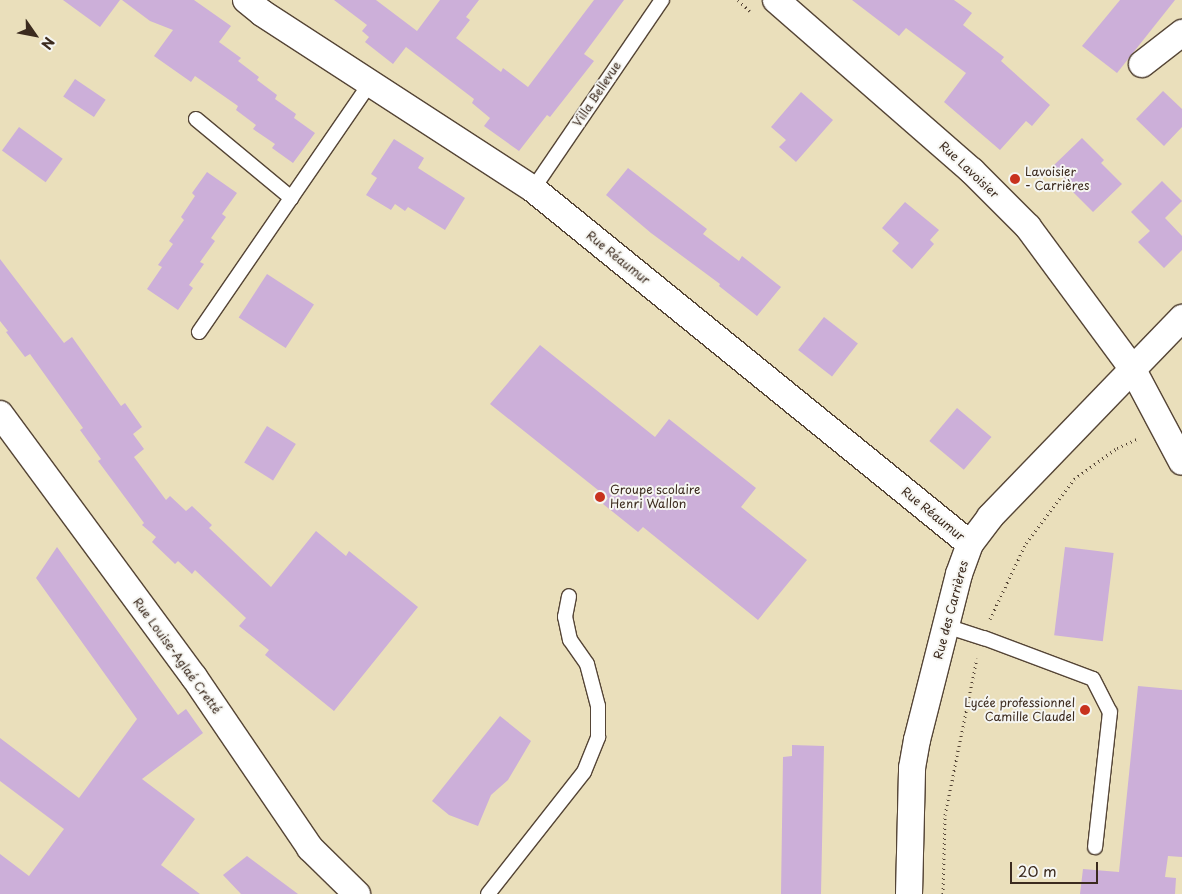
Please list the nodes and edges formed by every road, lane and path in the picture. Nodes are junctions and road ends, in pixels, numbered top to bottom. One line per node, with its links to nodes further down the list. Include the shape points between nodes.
1 (246, 0): 6 (street, Rue Réaumur)
2 (662, 0): 8 (lane, Villa Bellevue)
3 (776, 0): 12 (street, Rue Lavoisier, via 972,171 1028,226)
4 (1182, 33): 5 (street)
5 (1142, 64)
6 (370, 83): 8 (street, Rue Réaumur); 9 (lane)
7 (196, 119): 9 (lane)
8 (533, 189): 15 (street, Rue Réaumur)
9 (291, 198): 11 (lane)
10 (1182, 318): 12 (street, Rue des Carrières)
11 (199, 332)
12 (1132, 368): 14 (street, Rue Lavoisier); 15 (street, Rue des Carrières, via 990,517)
13 (0, 414): 19 (street, Rue Louise-Aglaé Cretté, via 194,677 310,848)
14 (1182, 462)
15 (970, 544): 17 (street, Rue des Carrières)
16 (568, 596): 20 (lane, via 565,617 570,640 587,664 598,706 598,738 584,772)
17 (946, 626): 18 (lane, via 1093,679 1110,712); 21 (street, Rue des Carrières, via 912,768)
18 (1096, 847)
19 (357, 894)
20 (488, 894)
21 (909, 894)

